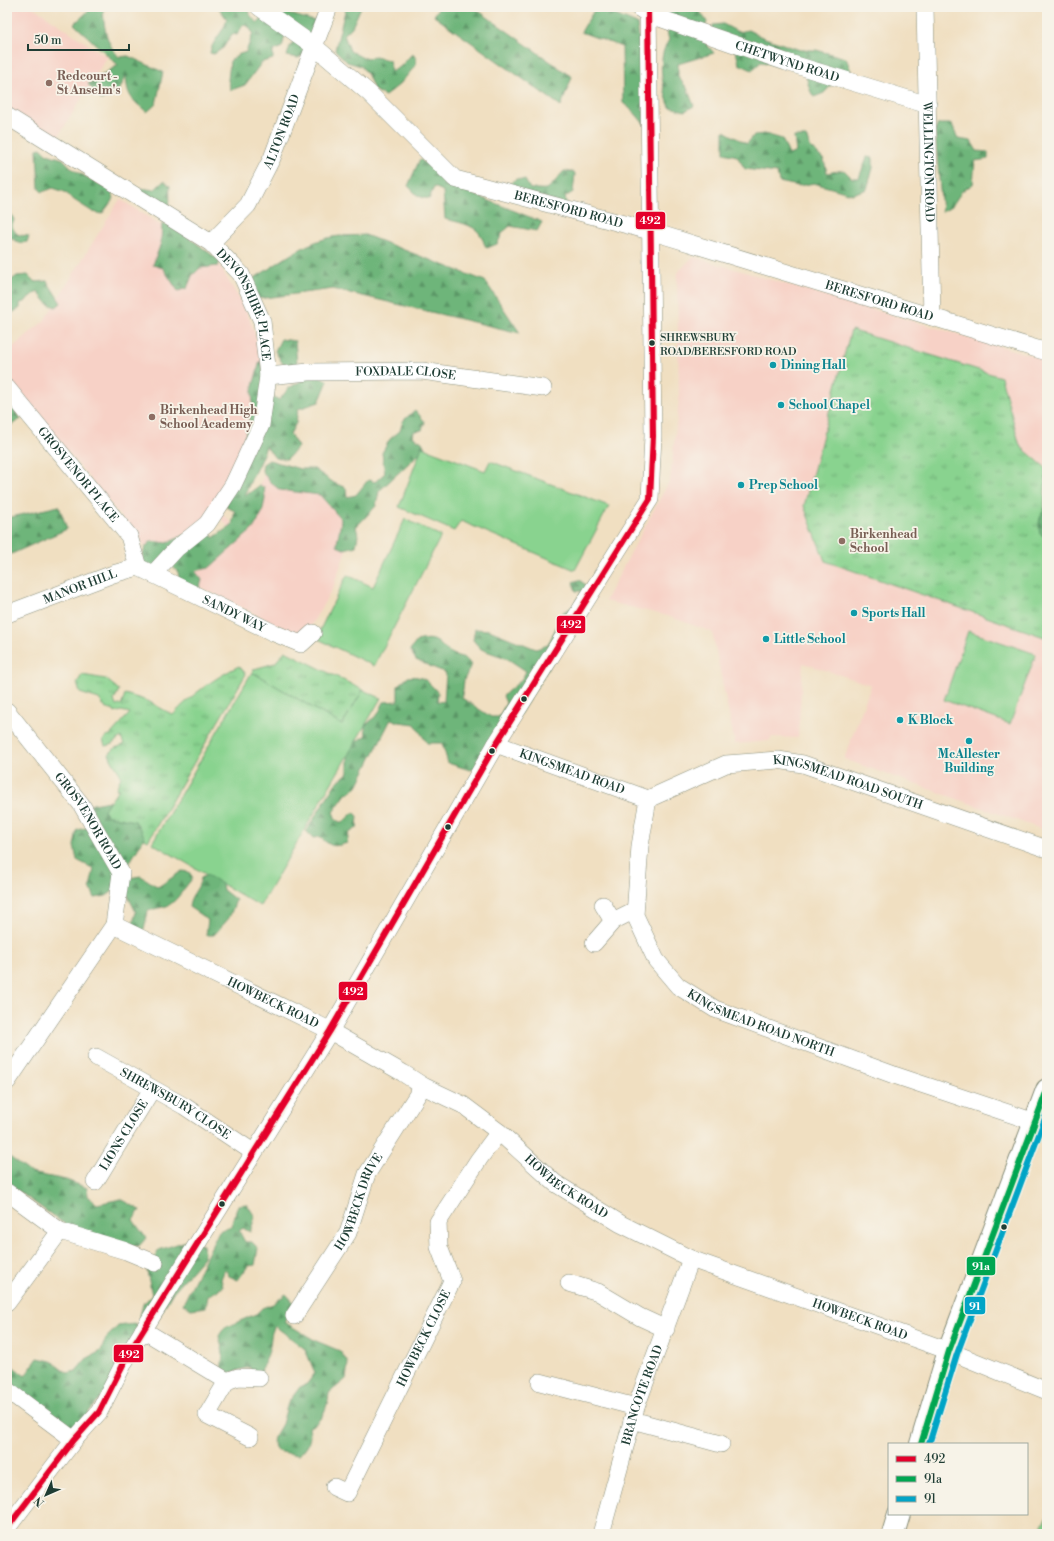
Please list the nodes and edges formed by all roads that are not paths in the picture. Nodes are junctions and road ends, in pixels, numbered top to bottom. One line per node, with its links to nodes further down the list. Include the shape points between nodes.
1 (259, 7): 5 (street, BERESFORD ROAD)
2 (329, 7): 5 (street, ALTON ROAD)
3 (925, 7): 6 (street, WELLINGTON ROAD)
4 (645, 9): 6 (street, CHETWYND ROAD, via 786,62); 8 (street)
5 (314, 46): 8 (street, BERESFORD ROAD, via 369,93 455,179); 9 (street, ALTON ROAD, via 272,158 248,205)
6 (928, 105): 10 (street, WELLINGTON ROAD)
7 (7, 116): 9 (street, DEVONSHIRE PLACE)
8 (650, 231): 10 (street, BERESFORD ROAD); 19 (street, via 653,436 650,499)
9 (211, 243): 12 (street, DEVONSHIRE PLACE, via 241,274 262,321)
10 (932, 317): 11 (street, BERESFORD ROAD)
11 (1047, 352)
12 (268, 376): 14 (street, FOXDALE CLOSE, via 309,372 422,371); 15 (street, DEVONSHIRE PLACE, via 261,426 233,485 207,524)
13 (7, 388): 15 (street, GROSVENOR PLACE, via 129,536)
14 (543, 388)
15 (146, 570): 16 (street, MANOR HILL, via 113,574); 17 (street, SANDY WAY, via 301,644)
16 (7, 614)
17 (313, 633)
18 (7, 711): 25 (street, GROSVENOR ROAD, via 81,804 121,873)
19 (496, 744): 20 (street, KINGSMEAD ROAD); 27 (street)
20 (648, 799): 21 (street, KINGSMEAD ROAD SOUTH, via 726,764 778,760 803,764); 23 (street, KINGSMEAD ROAD NORTH, via 640,846)
21 (1047, 850)
22 (603, 905): 24 (street)
23 (635, 910): 24 (street); 33 (street, KINGSMEAD ROAD NORTH, via 656,960 678,986 715,1009 894,1075)
24 (613, 921): 26 (street)
25 (114, 925): 27 (street, HOWBECK ROAD); 29 (street, GROSVENOR ROAD)
26 (594, 943)
27 (330, 1031): 30 (street, HOWBECK ROAD); 35 (street)
28 (96, 1058): 31 (street, SHREWSBURY CLOSE)
29 (7, 1082)
30 (423, 1086): 34 (street, HOWBECK ROAD, via 463,1105); 43 (street, HOWBECK DRIVE, via 367,1174 348,1233)
31 (152, 1089): 35 (street, SHREWSBURY CLOSE, via 184,1106); 36 (street, LIONS CLOSE)
32 (1047, 1090): 33 (main road)
33 (1035, 1122): 46 (main road)
34 (499, 1132): 39 (street, HOWBECK ROAD, via 554,1183 621,1224); 57 (street, HOWBECK CLOSE, via 438,1222 439,1247 452,1281 347,1493)
35 (253, 1152): 45 (street)
36 (95, 1182)
37 (7, 1192): 38 (street)
38 (60, 1231): 40 (street); 42 (street)
39 (691, 1259): 44 (street, BRANCOTE ROAD); 46 (street, HOWBECK ROAD)
40 (155, 1262)
41 (569, 1284): 44 (street, via 598,1292)
42 (7, 1303)
43 (294, 1316)
44 (666, 1329): 52 (street, BRANCOTE ROAD)
45 (143, 1330): 48 (street); 54 (street, via 99,1412)
46 (949, 1350): 51 (street, HOWBECK ROAD); 55 (main road)
47 (259, 1378): 48 (street, via 238,1377)
48 (227, 1381): 53 (street, via 207,1415)
49 (540, 1382): 52 (street)
50 (7, 1390): 54 (street)
51 (1047, 1391)
52 (634, 1414): 56 (street); 60 (street, BRANCOTE ROAD)
53 (250, 1437)
54 (74, 1440): 59 (street)
55 (921, 1443)
56 (722, 1444)
57 (334, 1487)
58 (900, 1515): 61 (main road)
59 (7, 1528)
60 (601, 1534)
61 (893, 1534)

